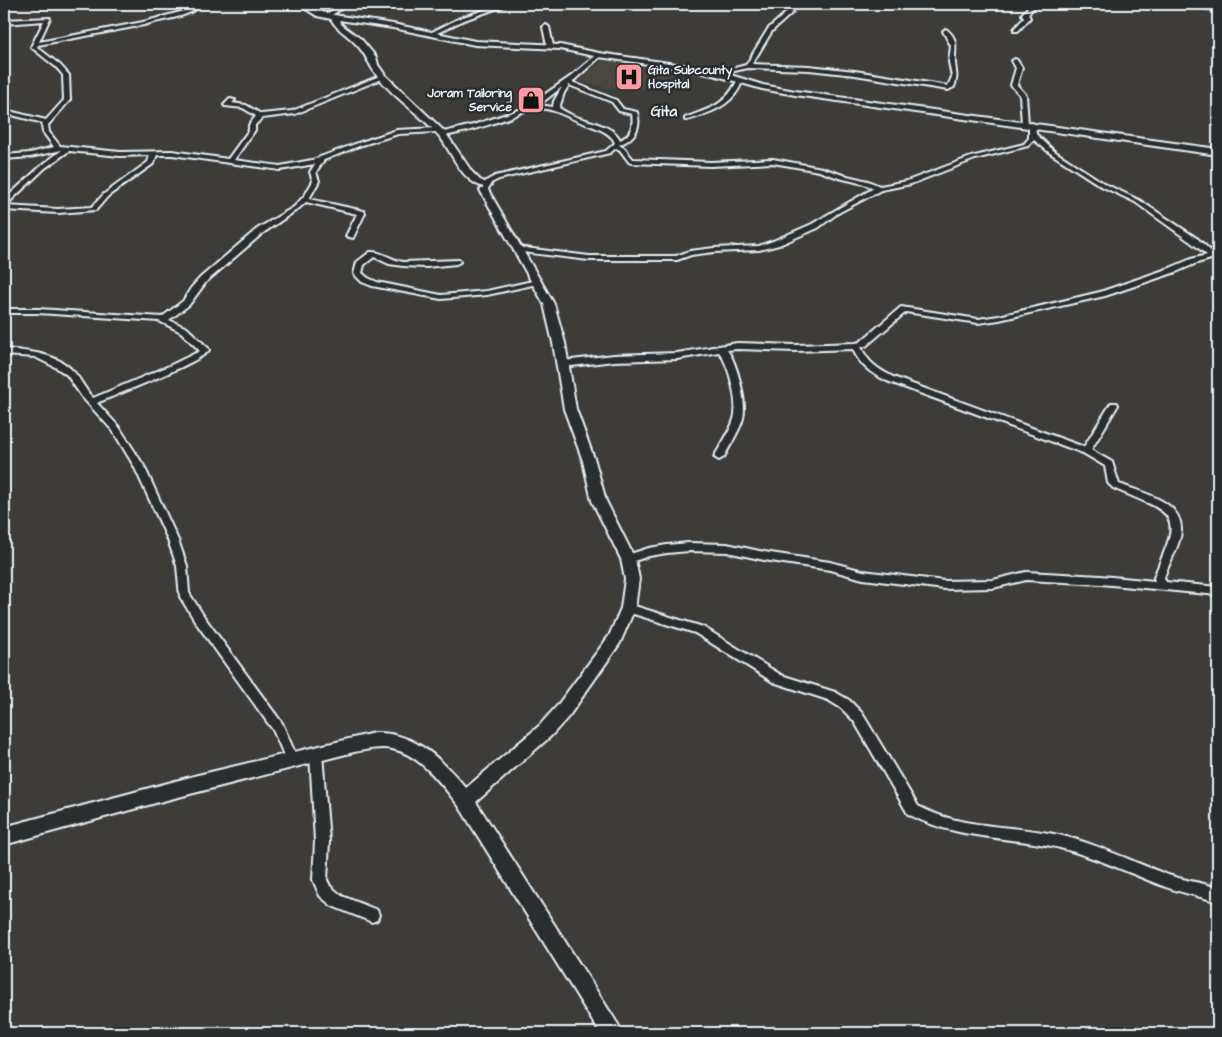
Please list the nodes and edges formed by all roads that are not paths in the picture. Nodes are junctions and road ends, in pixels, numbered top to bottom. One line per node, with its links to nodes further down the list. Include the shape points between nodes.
1 (9, 4): 8 (street)
2 (199, 4): 15 (street, via 191,12 160,16 144,24)
3 (301, 4): 9 (street)
4 (345, 4): 9 (street)
5 (507, 4): 14 (street)
6 (772, 4): 19 (street, via 790,12 770,30)
7 (1034, 4): 12 (street)
8 (4, 8)
9 (330, 17): 14 (street); 21 (street, via 374,59)
10 (4, 22): 15 (street, via 48,20)
11 (546, 27): 16 (street)
12 (1016, 30)
13 (946, 31): 19 (street, via 954,46 952,62 955,77 948,88 855,73)
14 (431, 34): 16 (street, via 475,43)
15 (36, 44): 30 (street, via 35,49 66,75 67,100)
16 (550, 46): 17 (street)
17 (599, 55): 20 (street, via 648,60); 22 (street)
18 (1015, 61): 31 (street, via 1019,68 1014,85 1023,95)
19 (748, 66): 20 (street)
20 (718, 74): 23 (street)
21 (382, 77): 28 (street, via 293,113); 32 (street)
22 (571, 80): 26 (street, via 557,86); 27 (street, via 561,93); 34 (street, via 586,91 614,101 621,110 636,113 632,135)
23 (740, 82): 29 (street, via 737,91 725,103); 31 (street, via 795,93)
24 (4, 100): 30 (street, via 7,102 6,112)
25 (232, 100): 28 (street, via 227,105 244,106)
26 (533, 106): 27 (street); 32 (street, via 462,131)
27 (556, 108): 34 (street, via 607,131 616,137)
28 (260, 116): 42 (street)
29 (687, 119)
30 (46, 122): 35 (street, via 46,132)
31 (1028, 125): 33 (street); 38 (street)
32 (440, 132): 43 (street, via 397,132); 44 (street, via 469,174)
33 (1034, 136): 45 (street, via 1026,145 973,158 909,183); 51 (street, via 1052,152 1103,185 1137,202)
34 (617, 145): 44 (street, via 608,152 497,177); 45 (street, via 631,161 711,164 773,161 820,169)
35 (58, 148): 36 (street); 41 (street)
36 (68, 149): 37 (street); 40 (street)
37 (84, 150): 39 (street); 40 (street)
38 (1218, 152)
39 (154, 153): 42 (street); 48 (street, via 151,163 106,196 94,209)
40 (62, 155): 47 (street, via 43,166)
41 (4, 157)
42 (230, 160): 43 (street, via 280,168)
43 (320, 160): 46 (street, via 313,172 316,182)
44 (486, 187): 50 (street, via 494,209)
45 (879, 188): 50 (street, via 815,226 759,248 714,250 677,258 589,258)
46 (304, 200): 49 (street, via 361,214); 55 (street, via 290,214 260,231 203,280 186,303)
47 (4, 204)
48 (4, 208)
49 (350, 236)
50 (517, 249): 53 (street)
51 (1215, 255): 56 (street, via 1102,294 992,319 978,321 904,309 863,344)
52 (456, 262): 53 (street, via 407,264 392,262 375,254 360,264 358,274 375,284 441,297 487,293)
53 (537, 282): 59 (street, via 549,304)
54 (4, 311): 55 (street)
55 (163, 320): 60 (street, via 184,330 205,351)
56 (856, 346): 57 (street); 62 (street, via 869,368 890,379)
57 (720, 348): 59 (street, via 677,356); 63 (street, via 729,358 735,376 739,418)
58 (4, 353): 60 (street, via 37,354 49,360 70,373)
59 (563, 364): 64 (street, via 570,409 599,501)
60 (91, 402): 69 (street, via 116,429 150,488 182,566 184,594 278,727)
61 (1114, 405): 62 (street)
62 (1086, 450): 65 (street, via 1108,464 1116,486 1164,506 1175,518 1176,540 1159,578)
63 (719, 457)
64 (628, 559): 65 (street, via 666,549 727,548 863,575 944,585 993,584 1026,576); 67 (street, via 632,579)
65 (1163, 587): 66 (street)
66 (1218, 591)
67 (628, 608): 70 (street, via 615,639 563,711); 72 (street, via 699,630 777,679 831,696 845,704 858,716 913,810 921,816 1009,836 1028,835 1062,842 1178,885)
68 (316, 754): 69 (street); 70 (street, via 366,742 391,741 419,754 439,770); 73 (street, via 322,841 320,880 337,901)
69 (292, 760): 71 (street)
70 (465, 800): 74 (street)
71 (4, 836)
72 (1218, 895)
73 (372, 915)
74 (612, 1033)

